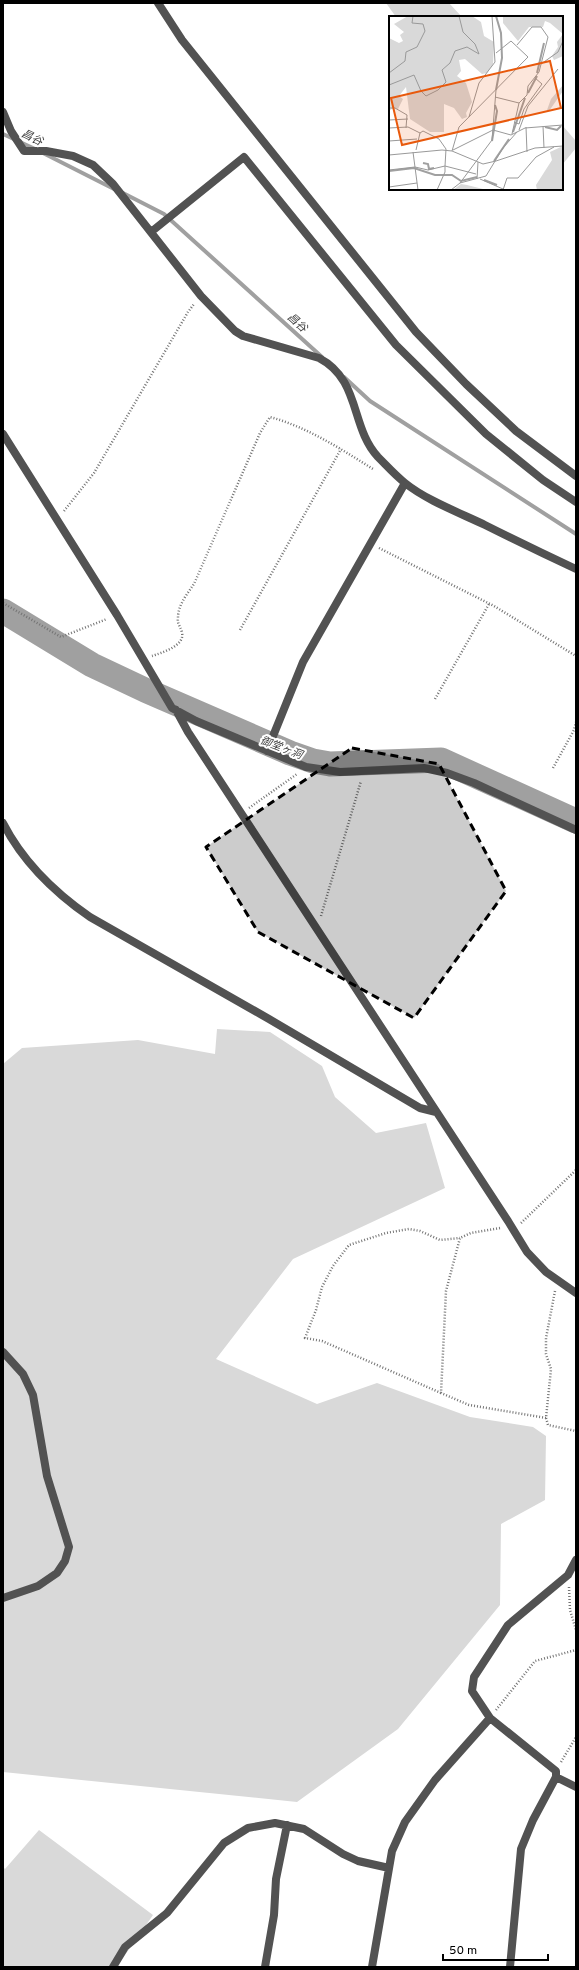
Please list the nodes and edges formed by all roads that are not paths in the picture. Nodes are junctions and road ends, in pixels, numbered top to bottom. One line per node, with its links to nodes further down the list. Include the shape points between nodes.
1 (158, 3): 6 (street, via 182,40 416,332 516,431)
2 (3, 112): 3 (street)
3 (7, 129): 4 (street, via 24,150 72,156 93,165 113,184)
4 (151, 232): 7 (street, via 201,296 235,331 243,336 319,358 330,364 341,375 350,392 370,445 377,456); 8 (street, via 244,157 396,345 486,434 543,480)
5 (3, 434): 10 (street, via 117,615 172,708)
6 (576, 476)
7 (405, 483): 9 (street); 11 (street, via 303,662)
8 (576, 502)
9 (576, 569)
10 (176, 710): 11 (street); 14 (street)
11 (267, 751): 13 (street, via 306,767 340,772 424,768 446,773 474,783)
12 (3, 823): 14 (street, via 12,840 42,877 64,899 90,917 420,1108)
13 (576, 830)
14 (436, 1112): 15 (street, via 527,1252 546,1272)
15 (576, 1293)
16 (3, 1352): 18 (street, via 23,1374 33,1395 47,1476 69,1547 65,1561 57,1573 38,1586)
17 (576, 1560): 19 (street, via 568,1575 508,1625 474,1677 472,1691)
18 (3, 1598)
19 (490, 1718): 20 (street); 23 (street, via 435,1780 405,1822 392,1851)
20 (556, 1774): 21 (street); 27 (street, via 521,1849)
21 (576, 1787)
22 (287, 1825): 23 (street, via 304,1829 358,1862); 24 (street, via 275,1823 248,1828 224,1843 166,1913 125,1947); 25 (street, via 276,1879 274,1914)
23 (389, 1868): 26 (street)
24 (113, 1967)
25 (265, 1967)
26 (372, 1967)
27 (510, 1967)

